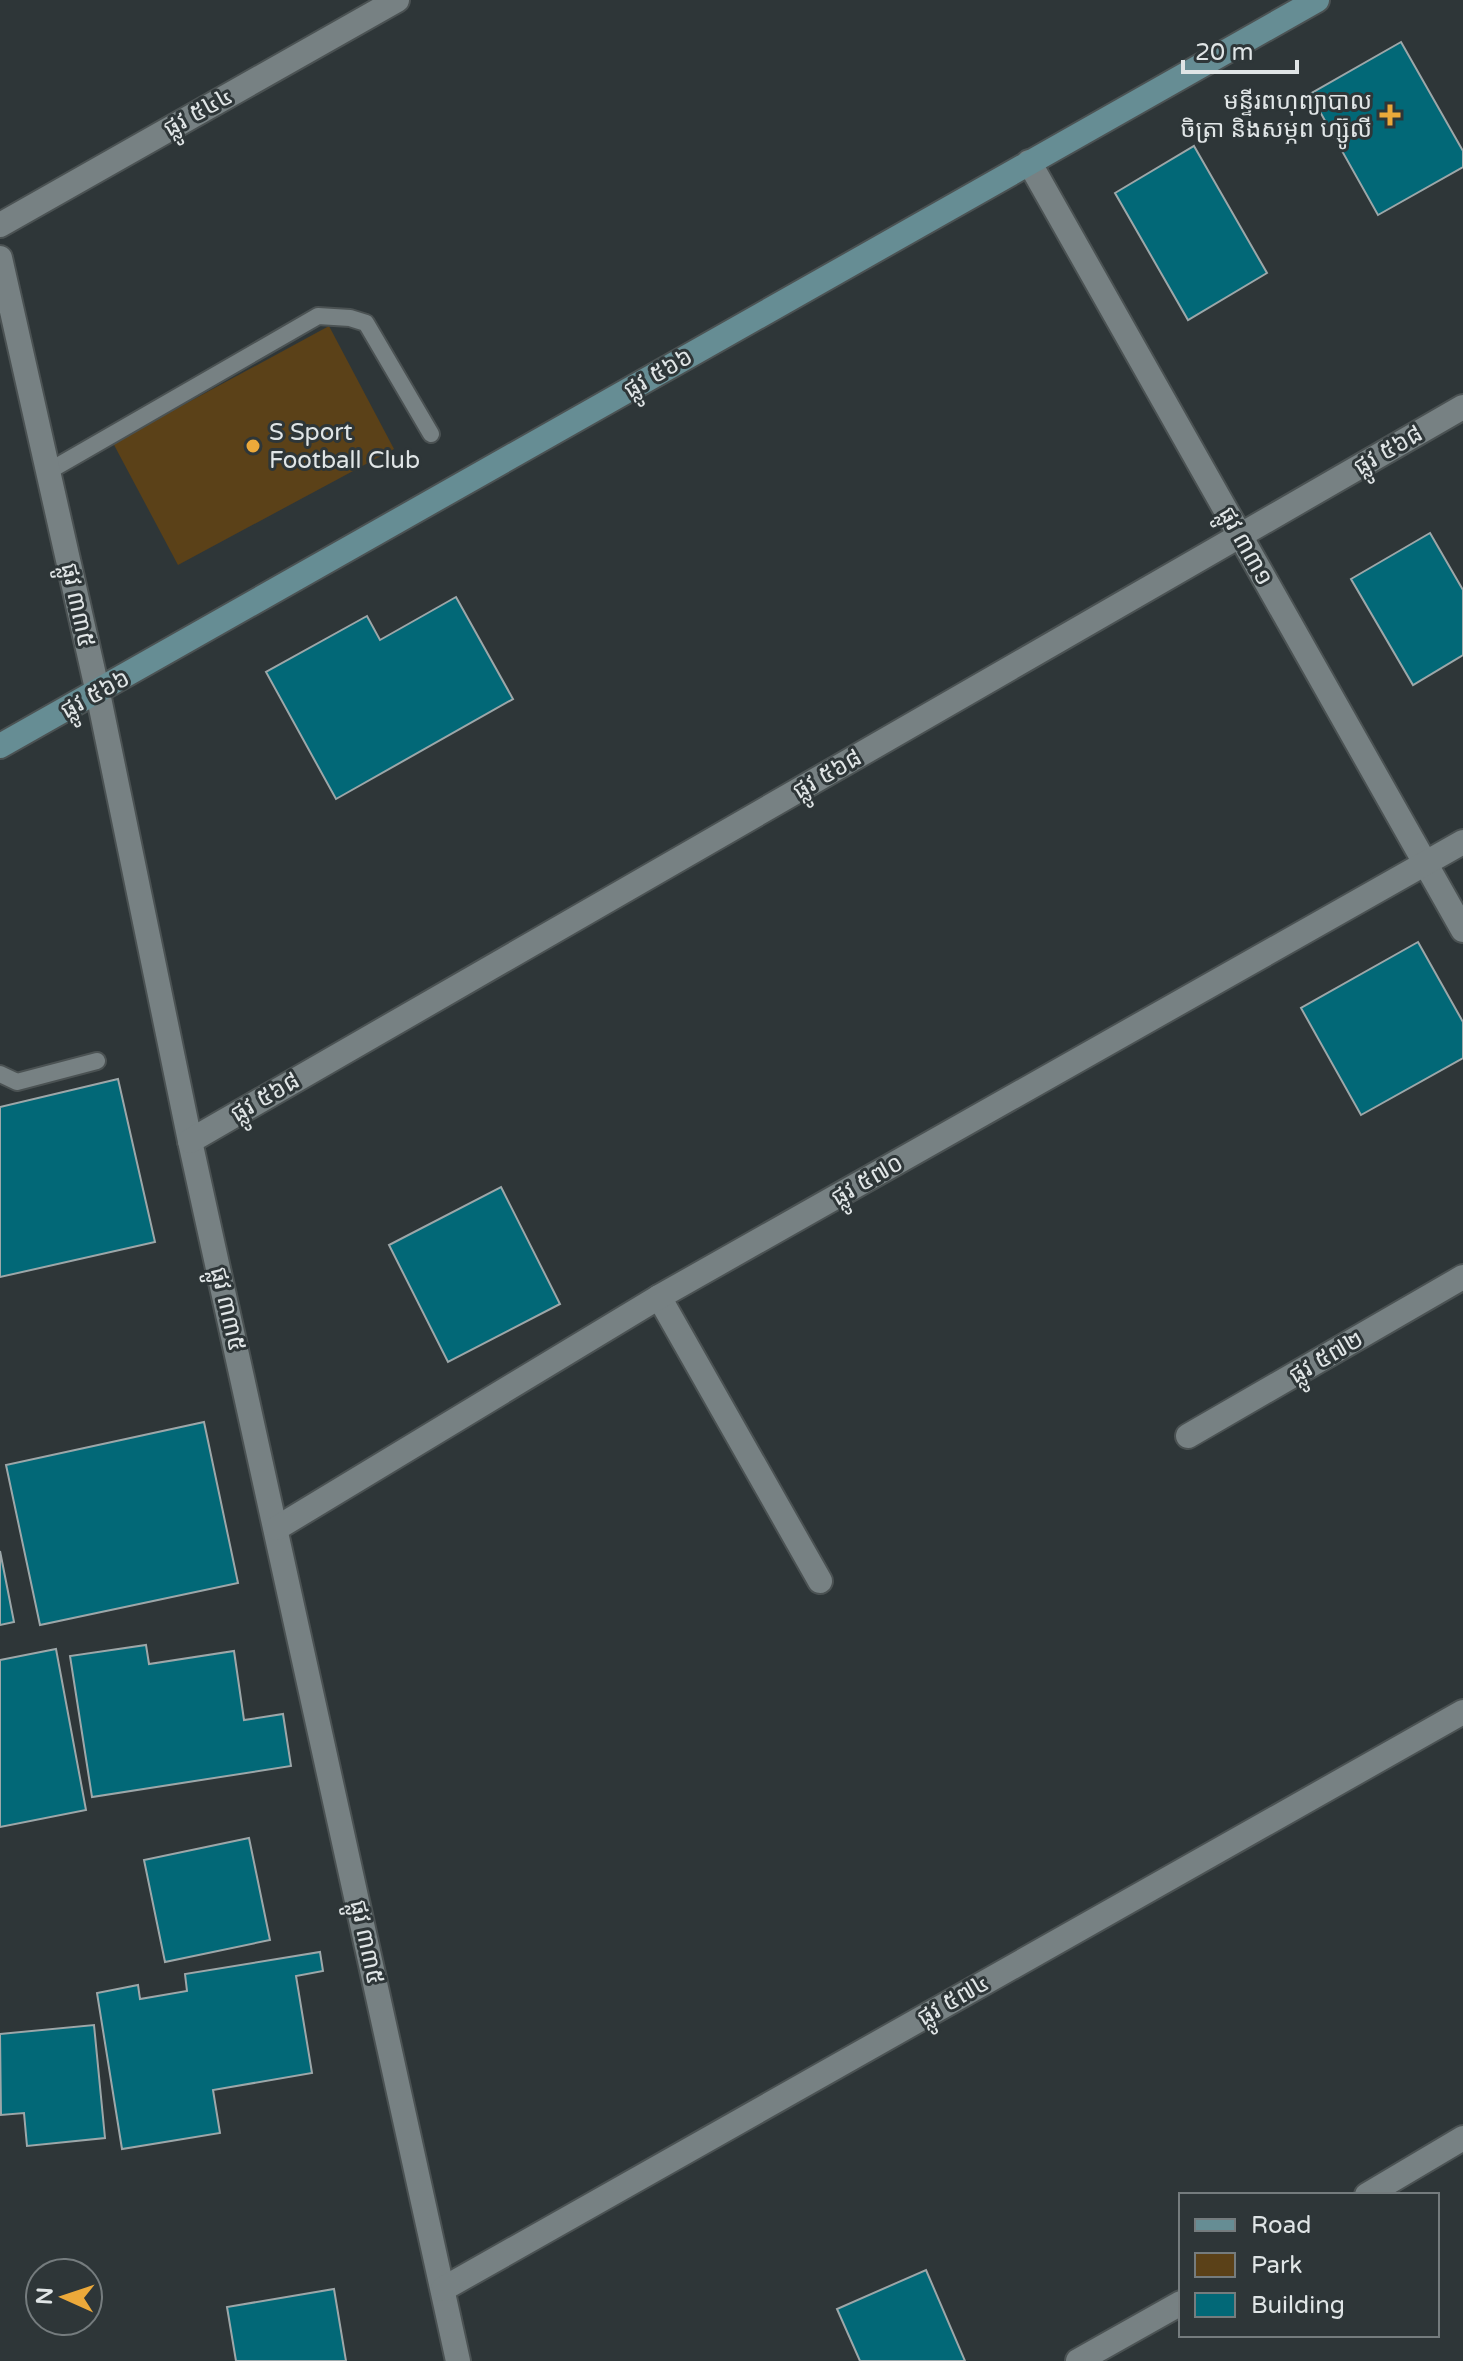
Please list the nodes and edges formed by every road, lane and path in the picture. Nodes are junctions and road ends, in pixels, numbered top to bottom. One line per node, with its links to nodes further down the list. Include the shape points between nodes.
1 (397, 0): 4 (street, ផ្លូវ ៥៤៤)
2 (1317, 0): 3 (street, ផ្លូវ ៥៦៦)
3 (1029, 162): 9 (street, ផ្លូវ ៣៣១); 10 (street, ផ្លូវ ៥៦៦)
4 (0, 225)
5 (0, 258): 8 (street, ផ្លូវ ៣៣៥)
6 (1463, 407): 9 (street, ផ្លូវ ៥៦៨)
7 (431, 434): 8 (lane, via 366,323 318,316)
8 (49, 471): 10 (street, ផ្លូវ ៣៣៥)
9 (1240, 535): 13 (street, ផ្លូវ ៣៣១); 17 (street, ផ្លូវ ៥៦៨)
10 (98, 693): 11 (street, ផ្លូវ ៥៦៦); 17 (street, ផ្លូវ ៣៣៥)
11 (0, 746)
12 (1463, 842): 13 (street, ផ្លូវ ៥៧០)
13 (1426, 863): 14 (street, ផ្លូវ ៣៣១); 19 (street, ផ្លូវ ៥៧០)
14 (1463, 930)
15 (97, 1061): 16 (lane, via 17,1082)
16 (0, 1074)
17 (190, 1141): 21 (street, ផ្លូវ ៣៣៥)
18 (1463, 1277): 20 (street, ផ្លូវ ៥៧២)
19 (659, 1297): 21 (street, ផ្លូវ ៥៧០); 22 (street)
20 (1188, 1436)
21 (277, 1528): 26 (street, ផ្លូវ ៣៣៥)
22 (820, 1581)
23 (1463, 1712): 26 (street, ផ្លូវ ៥៧៤)
24 (1463, 2138): 25 (street)
25 (1370, 2193)
26 (443, 2289): 28 (street, ផ្លូវ ៣៣៥)
27 (1179, 2304): 29 (street)
28 (458, 2361)
29 (1078, 2361)

